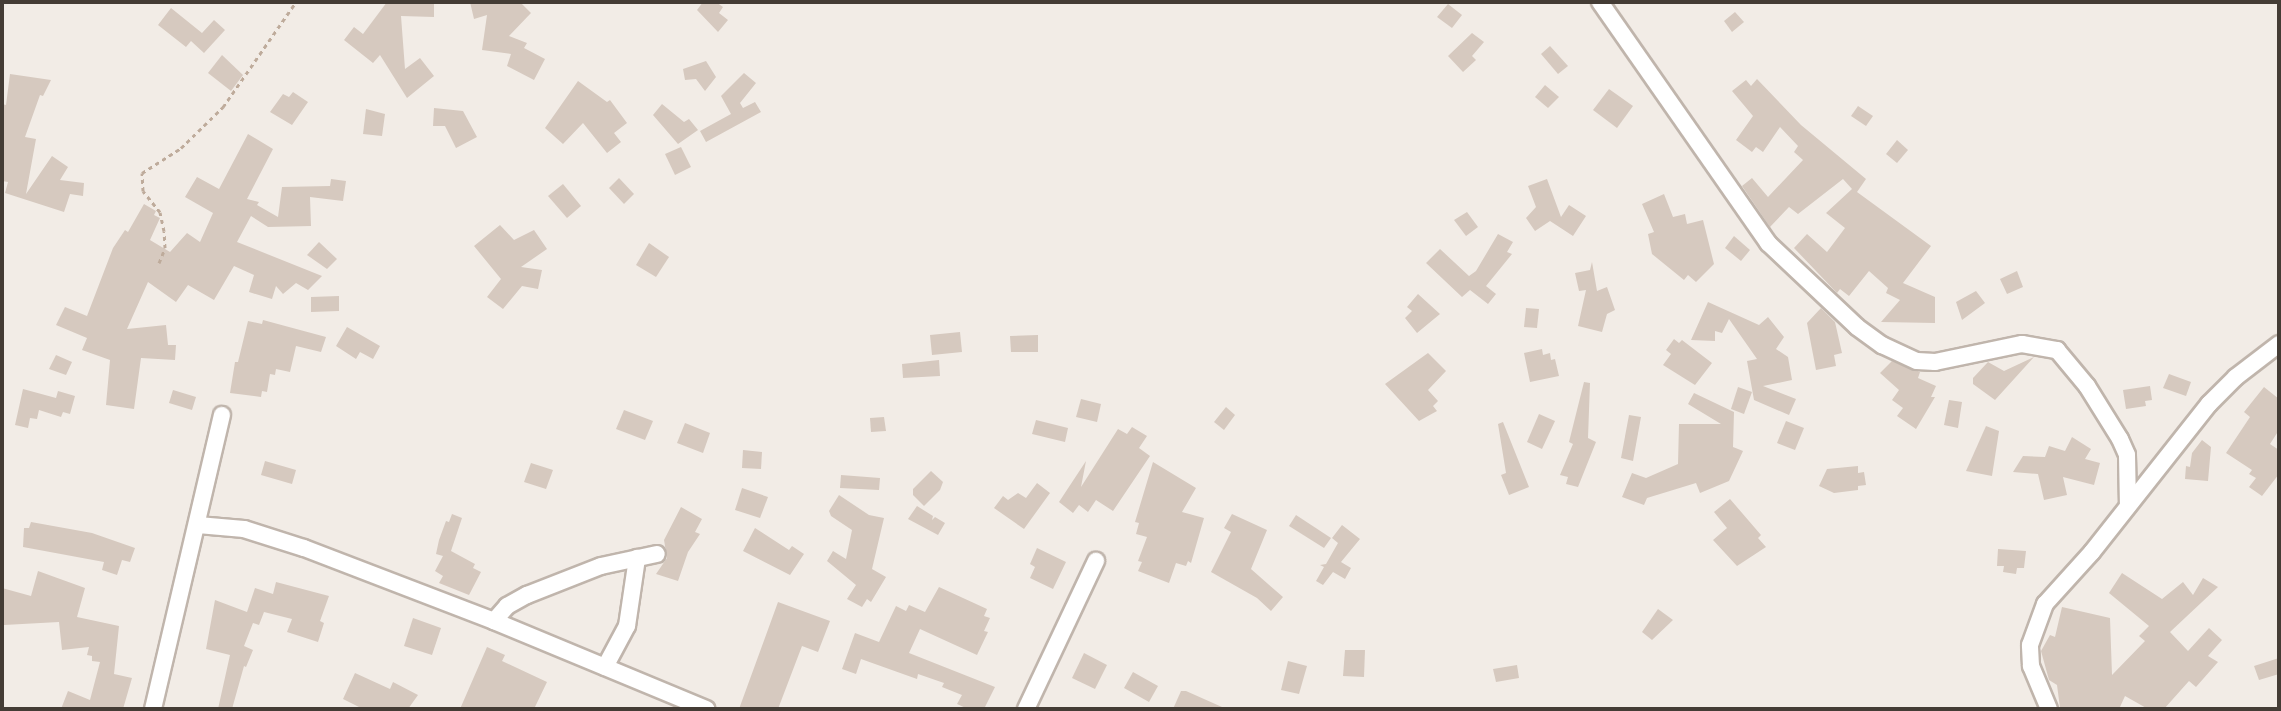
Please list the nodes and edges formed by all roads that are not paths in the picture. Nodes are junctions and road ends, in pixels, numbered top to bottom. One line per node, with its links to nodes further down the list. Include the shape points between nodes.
1 (1600, 2): 4 (street, via 1768,243 1857,327 1917,361 2022,344 2057,350 2120,439 2127,455)
2 (2279, 344): 4 (street, via 2209,404)
3 (222, 415): 5 (street)
4 (2128, 506): 14 (street, via 2037,620 2031,666)
5 (198, 525): 9 (street, via 244,529 304,548); 11 (street)
6 (657, 554): 7 (street)
7 (637, 558): 9 (street, via 527,595); 10 (street, via 627,626)
8 (1096, 561): 13 (street)
9 (494, 621): 10 (street)
10 (605, 667): 12 (street)
11 (153, 709)
12 (706, 709)
13 (1026, 709)
14 (2049, 709)

